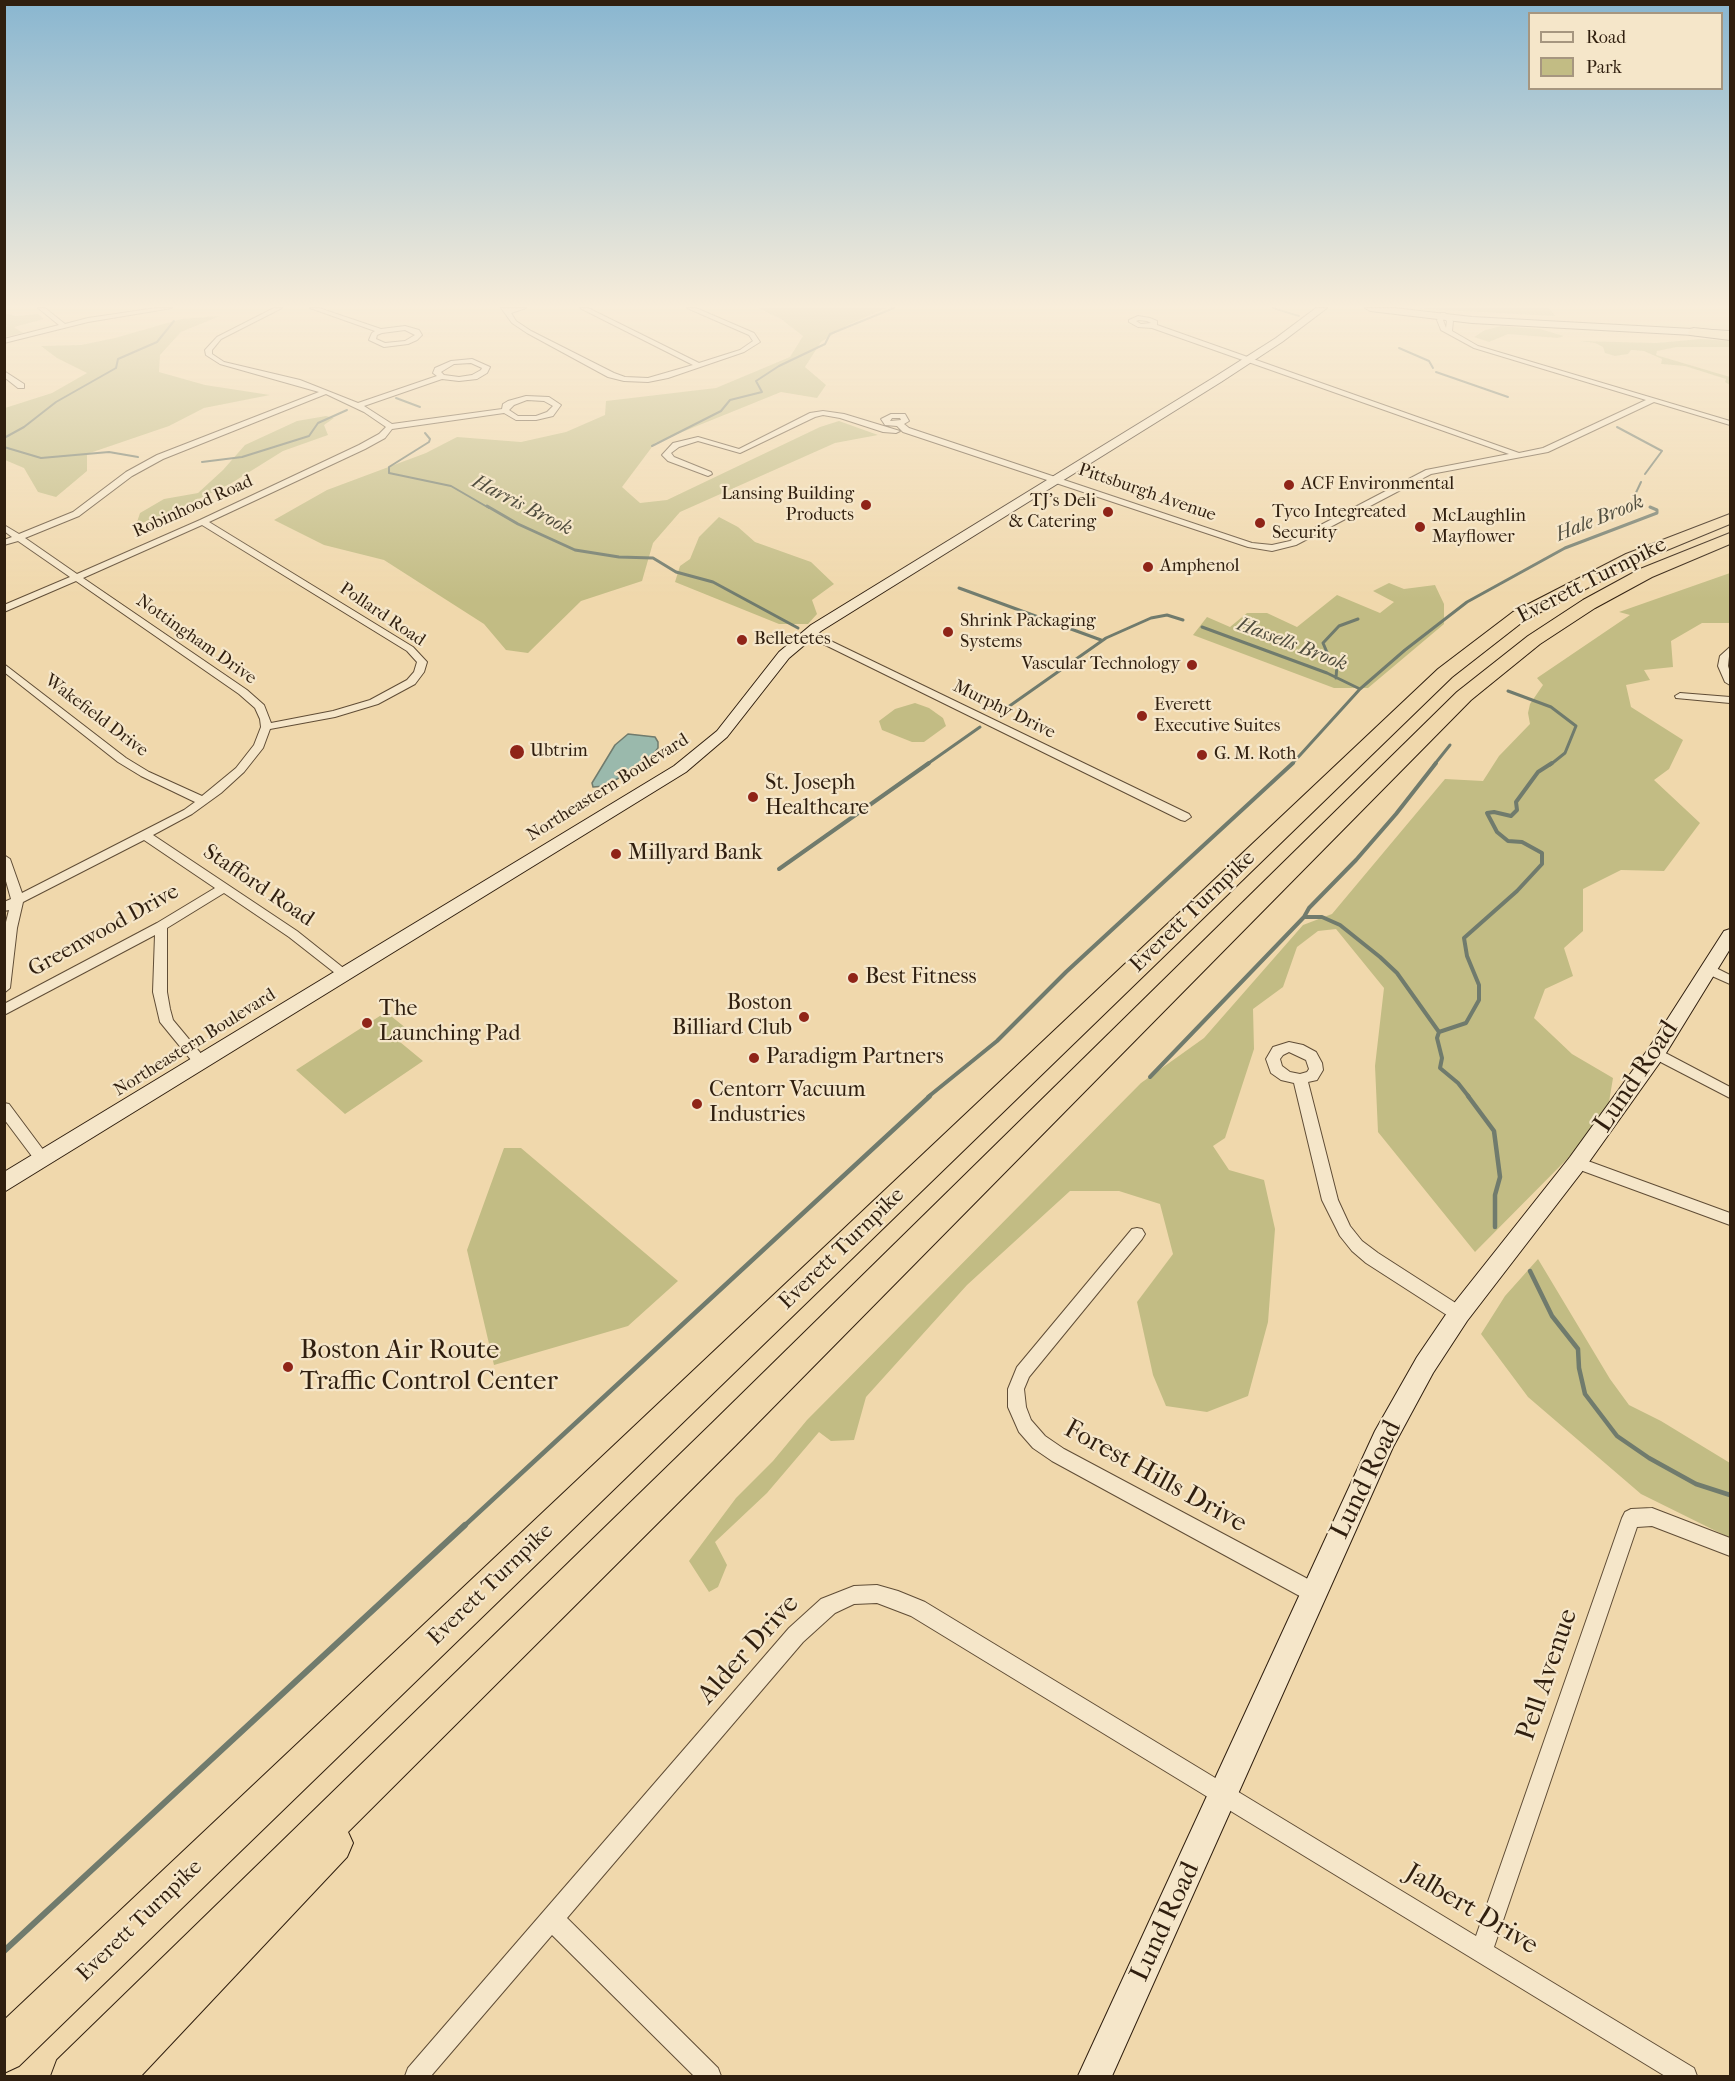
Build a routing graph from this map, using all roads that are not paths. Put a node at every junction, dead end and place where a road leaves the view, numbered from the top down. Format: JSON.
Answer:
{"nodes":[{"id":1,"x":292,"y":405,"type":"edge"},
{"id":2,"x":359,"y":405,"type":"edge"},
{"id":3,"x":507,"y":405,"type":"edge"},
{"id":4,"x":557,"y":405,"type":"edge"},
{"id":5,"x":1175,"y":405,"type":"edge"},
{"id":6,"x":1376,"y":405,"type":"edge"},
{"id":7,"x":1642,"y":405,"type":"edge"},
{"id":8,"x":1670,"y":405,"type":"edge"},
{"id":9,"x":505,"y":411,"type":"junction"},
{"id":10,"x":1731,"y":423,"type":"edge"},
{"id":11,"x":390,"y":427,"type":"junction"},
{"id":12,"x":1520,"y":456,"type":"junction"},
{"id":13,"x":708,"y":474,"type":"dead end"},
{"id":14,"x":1056,"y":479,"type":"junction"},
{"id":15,"x":1731,"y":506,"type":"edge"},
{"id":16,"x":1731,"y":519,"type":"edge"},
{"id":17,"x":203,"y":522,"type":"junction"},
{"id":18,"x":4,"y":527,"type":"edge"},
{"id":19,"x":19,"y":538,"type":"junction"},
{"id":20,"x":1731,"y":538,"type":"edge"},
{"id":21,"x":4,"y":543,"type":"edge"},
{"id":22,"x":1731,"y":556,"type":"edge"},
{"id":23,"x":76,"y":576,"type":"junction"},
{"id":24,"x":4,"y":609,"type":"edge"},
{"id":25,"x":1519,"y":616,"type":"junction"},
{"id":26,"x":808,"y":633,"type":"junction"},
{"id":27,"x":1731,"y":650,"type":"edge"},
{"id":28,"x":1516,"y":653,"type":"junction"},
{"id":29,"x":4,"y":667,"type":"edge"},
{"id":30,"x":1731,"y":682,"type":"edge"},
{"id":31,"x":1680,"y":696,"type":"dead end"},
{"id":32,"x":1731,"y":700,"type":"edge"},
{"id":33,"x":266,"y":727,"type":"junction"},
{"id":34,"x":203,"y":801,"type":"junction"},
{"id":35,"x":1185,"y":817,"type":"dead end"},
{"id":36,"x":145,"y":836,"type":"junction"},
{"id":37,"x":4,"y":859,"type":"edge"},
{"id":38,"x":224,"y":888,"type":"junction"},
{"id":39,"x":10,"y":904,"type":"edge"},
{"id":40,"x":160,"y":926,"type":"junction"},
{"id":41,"x":1731,"y":935,"type":"edge"},
{"id":42,"x":1708,"y":969,"type":"junction"},
{"id":43,"x":345,"y":974,"type":"junction"},
{"id":44,"x":1731,"y":980,"type":"edge"},
{"id":45,"x":4,"y":988,"type":"edge"},
{"id":46,"x":4,"y":1010,"type":"edge"},
{"id":47,"x":1656,"y":1053,"type":"junction"},
{"id":48,"x":201,"y":1062,"type":"junction"},
{"id":49,"x":1300,"y":1079,"type":"dead end"},
{"id":50,"x":1731,"y":1093,"type":"edge"},
{"id":51,"x":4,"y":1108,"type":"edge"},
{"id":52,"x":42,"y":1159,"type":"junction"},
{"id":53,"x":1577,"y":1163,"type":"junction"},
{"id":54,"x":4,"y":1183,"type":"edge"},
{"id":55,"x":1731,"y":1219,"type":"edge"},
{"id":56,"x":1137,"y":1234,"type":"dead end"},
{"id":57,"x":1459,"y":1314,"type":"junction"},
{"id":58,"x":723,"y":1434,"type":"junction"},
{"id":59,"x":1731,"y":1547,"type":"edge"},
{"id":60,"x":1314,"y":1593,"type":"junction"},
{"id":61,"x":1224,"y":1794,"type":"junction"},
{"id":62,"x":552,"y":1919,"type":"junction"},
{"id":63,"x":1482,"y":1950,"type":"junction"},
{"id":64,"x":4,"y":2051,"type":"edge"},
{"id":65,"x":73,"y":2076,"type":"edge"},
{"id":66,"x":111,"y":2076,"type":"edge"},
{"id":67,"x":417,"y":2076,"type":"edge"},
{"id":68,"x":710,"y":2076,"type":"edge"},
{"id":69,"x":1095,"y":2076,"type":"edge"},
{"id":70,"x":1686,"y":2076,"type":"edge"}],
"edges":[{"from":1,"to":19,"type":"street"},
{"from":2,"to":11,"type":"street"},
{"from":3,"to":9,"type":"street"},
{"from":4,"to":9,"type":"street"},
{"from":5,"to":14,"type":"street","name":"Northeastern Boulevard"},
{"from":6,"to":12,"type":"street"},
{"from":7,"to":12,"type":"street"},
{"from":8,"to":10,"type":"street"},
{"from":9,"to":11,"type":"street"},
{"from":11,"to":17,"type":"street","name":"Robinhood Road"},
{"from":12,"to":14,"type":"street","name":"Pittsburgh Avenue"},
{"from":13,"to":14,"type":"street","name":"Pittsburgh Avenue"},
{"from":14,"to":26,"type":"street","name":"Northeastern Boulevard"},
{"from":15,"to":25,"type":"highway"},
{"from":16,"to":25,"type":"highway","name":"Everett Turnpike"},
{"from":17,"to":23,"type":"street","name":"Robinhood Road"},
{"from":17,"to":33,"type":"street","name":"Pollard Road"},
{"from":18,"to":19,"type":"street","name":"Nottingham Drive"},
{"from":19,"to":21,"type":"street"},
{"from":19,"to":23,"type":"street","name":"Nottingham Drive"},
{"from":20,"to":28,"type":"highway","name":"Everett Turnpike"},
{"from":22,"to":28,"type":"highway"},
{"from":23,"to":24,"type":"street","name":"Robinhood Road"},
{"from":23,"to":33,"type":"street","name":"Nottingham Drive"},
{"from":25,"to":64,"type":"highway","name":"Everett Turnpike"},
{"from":26,"to":35,"type":"street","name":"Murphy Drive"},
{"from":26,"to":43,"type":"street","name":"Northeastern Boulevard"},
{"from":27,"to":30,"type":"street"},
{"from":28,"to":58,"type":"highway","name":"Everett Turnpike"},
{"from":29,"to":34,"type":"street","name":"Wakefield Drive"},
{"from":31,"to":32,"type":"street"},
{"from":33,"to":34,"type":"street"},
{"from":34,"to":36,"type":"street"},
{"from":36,"to":38,"type":"street","name":"Stafford Road"},
{"from":36,"to":39,"type":"street"},
{"from":37,"to":39,"type":"street"},
{"from":38,"to":40,"type":"street","name":"Greenwood Drive"},
{"from":38,"to":43,"type":"street","name":"Stafford Road"},
{"from":39,"to":45,"type":"street"},
{"from":40,"to":46,"type":"street","name":"Greenwood Drive"},
{"from":40,"to":48,"type":"street"},
{"from":41,"to":42,"type":"street","name":"Lund Road"},
{"from":42,"to":44,"type":"street"},
{"from":42,"to":47,"type":"street","name":"Lund Road"},
{"from":43,"to":48,"type":"street","name":"Northeastern Boulevard"},
{"from":47,"to":50,"type":"street"},
{"from":47,"to":53,"type":"street","name":"Lund Road"},
{"from":48,"to":52,"type":"street","name":"Northeastern Boulevard"},
{"from":49,"to":57,"type":"street"},
{"from":51,"to":52,"type":"street"},
{"from":52,"to":54,"type":"street","name":"Northeastern Boulevard"},
{"from":53,"to":55,"type":"street"},
{"from":53,"to":57,"type":"street","name":"Lund Road"},
{"from":56,"to":60,"type":"street","name":"Forest Hills Drive"},
{"from":57,"to":60,"type":"street","name":"Lund Road"},
{"from":58,"to":65,"type":"highway","name":"Everett Turnpike"},
{"from":58,"to":66,"type":"highway"},
{"from":59,"to":63,"type":"street","name":"Pell Avenue"},
{"from":60,"to":61,"type":"street","name":"Lund Road"},
{"from":61,"to":62,"type":"street","name":"Alder Drive"},
{"from":61,"to":63,"type":"street","name":"Jalbert Drive"},
{"from":61,"to":69,"type":"street","name":"Lund Road"},
{"from":62,"to":67,"type":"street","name":"Alder Drive"},
{"from":62,"to":68,"type":"street"},
{"from":63,"to":70,"type":"street","name":"Jalbert Drive"}]}
